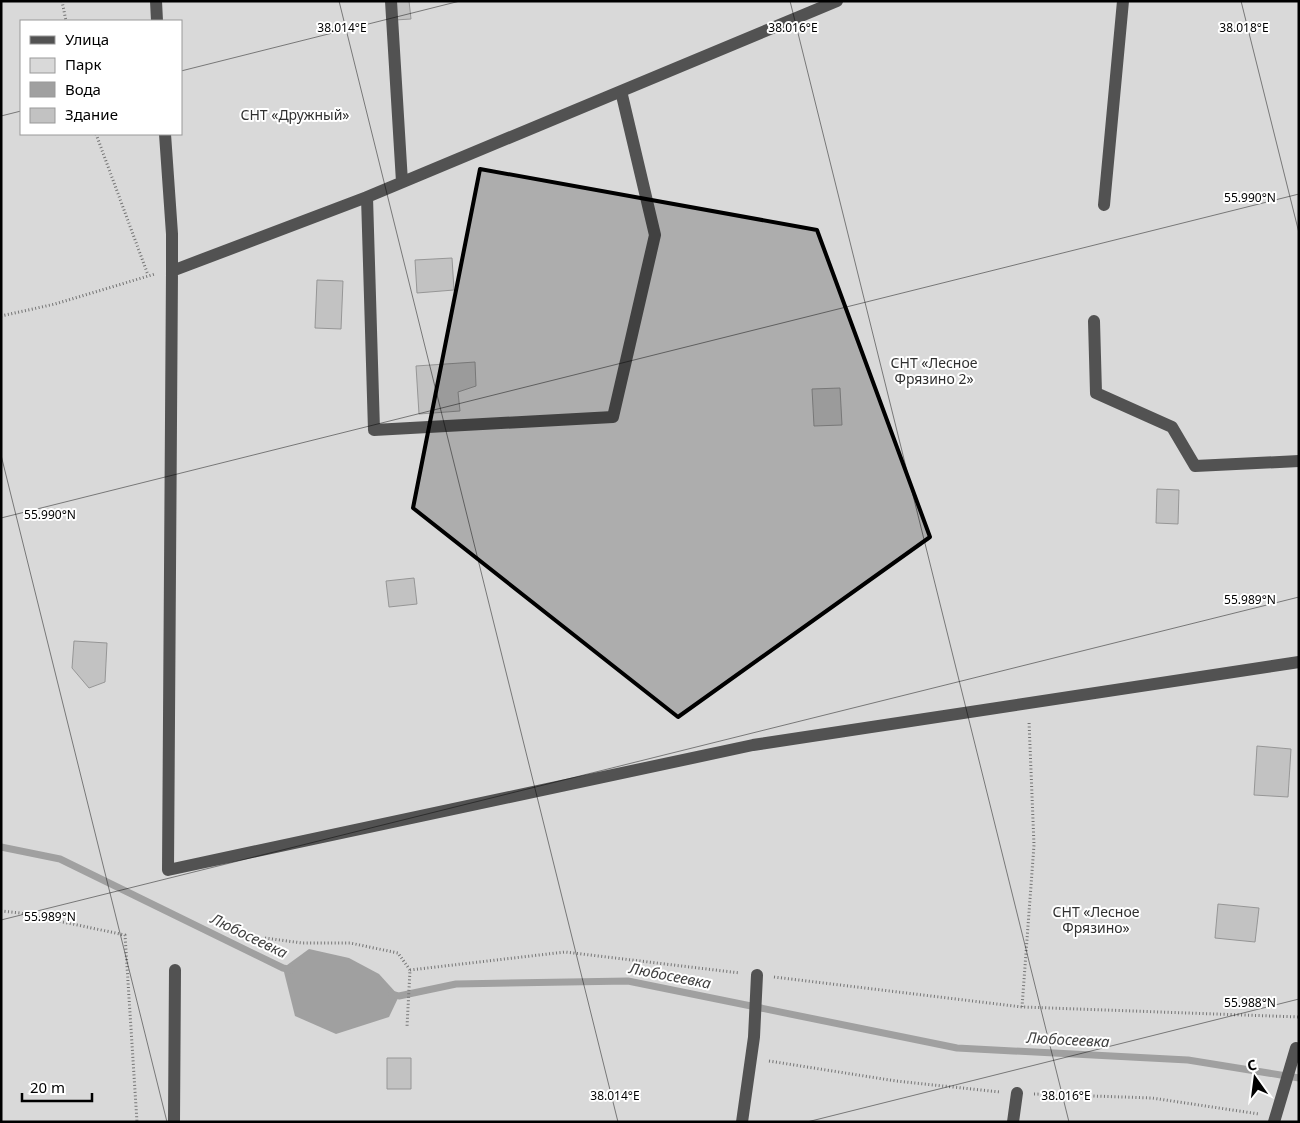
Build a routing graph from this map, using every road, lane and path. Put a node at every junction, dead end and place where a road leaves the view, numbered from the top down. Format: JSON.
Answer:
{"nodes":[{"id":1,"x":62,"y":1,"type":"edge"},
{"id":2,"x":156,"y":1,"type":"edge"},
{"id":3,"x":390,"y":1,"type":"edge"},
{"id":4,"x":837,"y":1,"type":"edge"},
{"id":5,"x":1123,"y":1,"type":"edge"},
{"id":6,"x":66,"y":20,"type":"edge"},
{"id":7,"x":157,"y":20,"type":"edge"},
{"id":8,"x":621,"y":91,"type":"junction"},
{"id":9,"x":96,"y":135,"type":"edge"},
{"id":10,"x":165,"y":135,"type":"edge"},
{"id":11,"x":402,"y":182,"type":"junction"},
{"id":12,"x":367,"y":197,"type":"junction"},
{"id":13,"x":1104,"y":205,"type":"dead end"},
{"id":14,"x":172,"y":271,"type":"junction"},
{"id":15,"x":148,"y":275,"type":"junction"},
{"id":16,"x":1,"y":316,"type":"edge"},
{"id":17,"x":1094,"y":321,"type":"dead end"},
{"id":18,"x":1299,"y":461,"type":"edge"},
{"id":19,"x":1299,"y":662,"type":"edge"},
{"id":20,"x":1028,"y":703,"type":"junction"},
{"id":21,"x":1,"y":911,"type":"edge"},
{"id":22,"x":265,"y":938,"type":"dead end"},
{"id":23,"x":175,"y":970,"type":"dead end"},
{"id":24,"x":410,"y":970,"type":"junction"},
{"id":25,"x":757,"y":975,"type":"junction"},
{"id":26,"x":1022,"y":1007,"type":"junction"},
{"id":27,"x":1299,"y":1017,"type":"edge"},
{"id":28,"x":407,"y":1027,"type":"dead end"},
{"id":29,"x":1298,"y":1044,"type":"edge"},
{"id":30,"x":1017,"y":1093,"type":"dead end"},
{"id":31,"x":1274,"y":1119,"type":"edge"},
{"id":32,"x":137,"y":1122,"type":"edge"},
{"id":33,"x":174,"y":1122,"type":"edge"},
{"id":34,"x":742,"y":1122,"type":"edge"},
{"id":35,"x":1013,"y":1122,"type":"edge"}],
"edges":[{"from":1,"to":6,"type":"path"},
{"from":2,"to":7,"type":"street"},
{"from":3,"to":11,"type":"street"},
{"from":4,"to":8,"type":"street"},
{"from":5,"to":13,"type":"street"},
{"from":8,"to":11,"type":"street"},
{"from":8,"to":12,"type":"street"},
{"from":9,"to":15,"type":"path"},
{"from":10,"to":14,"type":"street"},
{"from":11,"to":12,"type":"street"},
{"from":12,"to":14,"type":"street"},
{"from":14,"to":15,"type":"path"},
{"from":14,"to":20,"type":"street"},
{"from":15,"to":16,"type":"path"},
{"from":17,"to":18,"type":"street"},
{"from":19,"to":20,"type":"street"},
{"from":20,"to":26,"type":"path"},
{"from":21,"to":32,"type":"path"},
{"from":22,"to":24,"type":"path"},
{"from":23,"to":33,"type":"street"},
{"from":24,"to":25,"type":"path"},
{"from":24,"to":28,"type":"path"},
{"from":25,"to":26,"type":"path"},
{"from":25,"to":34,"type":"street"},
{"from":26,"to":27,"type":"path"},
{"from":29,"to":31,"type":"street"},
{"from":30,"to":35,"type":"street"}]}
